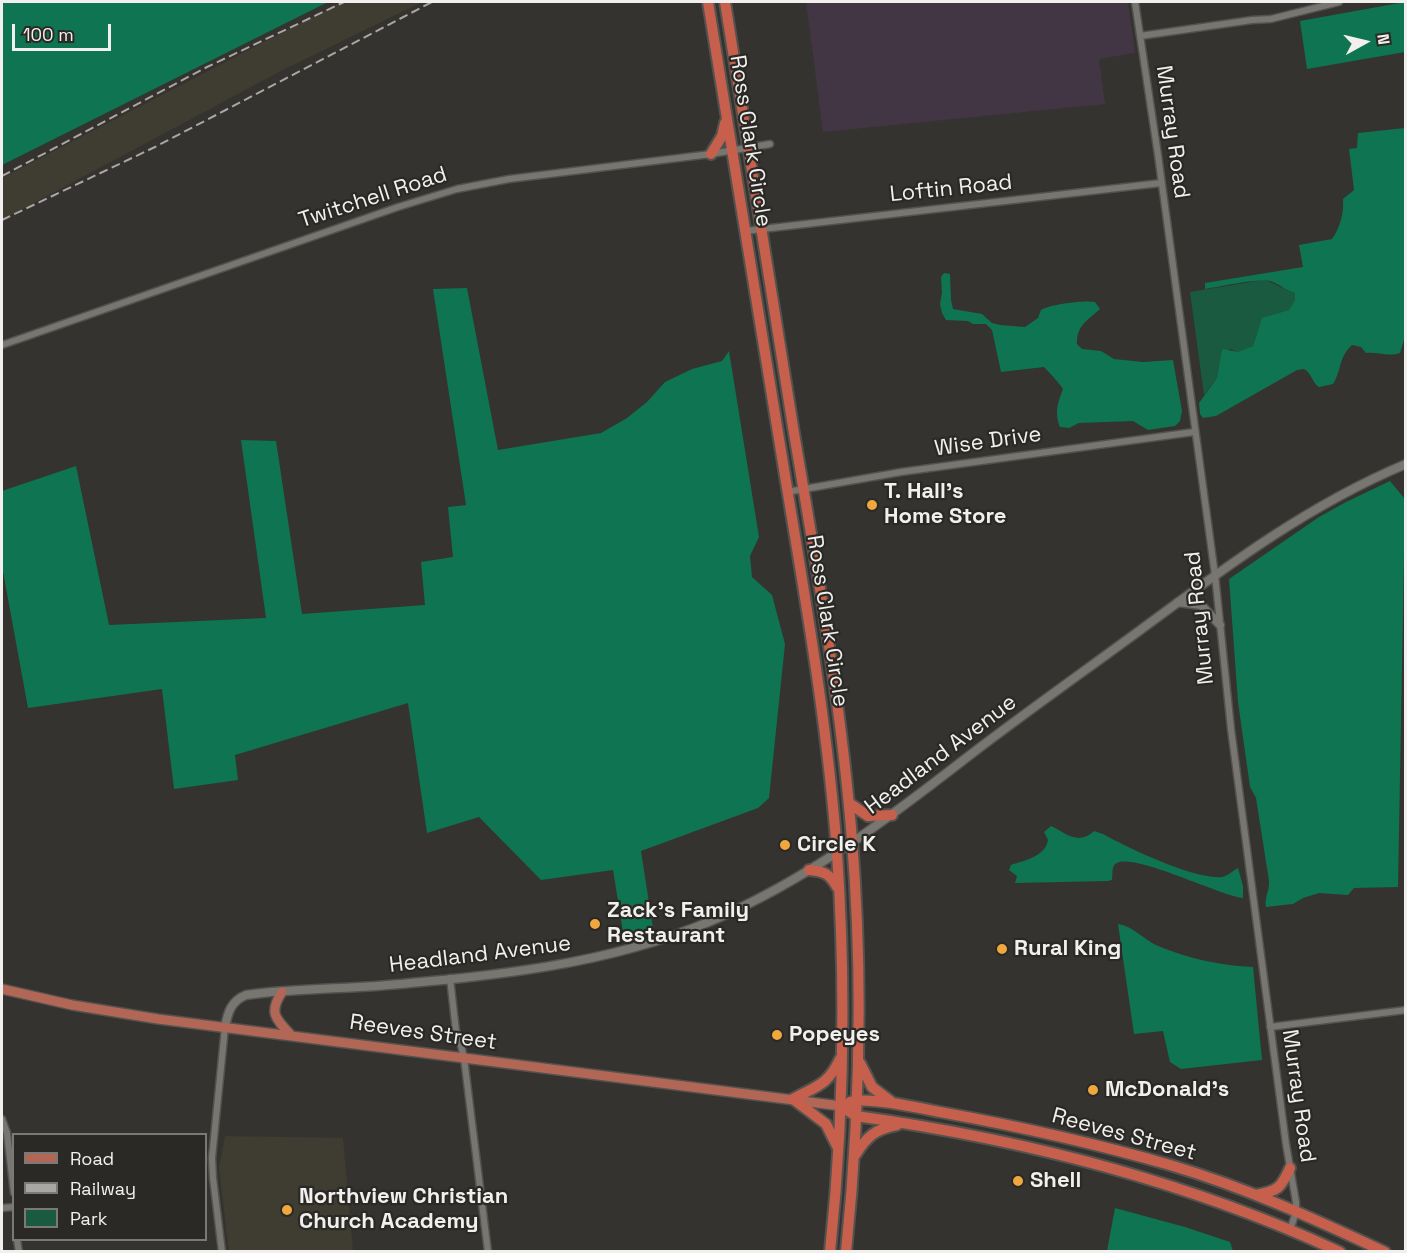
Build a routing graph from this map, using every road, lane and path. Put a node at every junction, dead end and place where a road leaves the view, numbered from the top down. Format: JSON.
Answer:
{"nodes":[{"id":1,"x":708,"y":2,"type":"edge"},
{"id":2,"x":725,"y":2,"type":"edge"},
{"id":3,"x":1135,"y":2,"type":"edge"},
{"id":4,"x":1339,"y":2,"type":"edge"},
{"id":5,"x":1140,"y":36,"type":"junction"},
{"id":6,"x":727,"y":117,"type":"junction"},
{"id":7,"x":770,"y":144,"type":"dead end"},
{"id":8,"x":748,"y":148,"type":"junction"},
{"id":9,"x":732,"y":150,"type":"junction"},
{"id":10,"x":711,"y":153,"type":"junction"},
{"id":11,"x":1161,"y":183,"type":"junction"},
{"id":12,"x":761,"y":228,"type":"junction"},
{"id":13,"x":745,"y":231,"type":"junction"},
{"id":14,"x":2,"y":345,"type":"edge"},
{"id":15,"x":1194,"y":432,"type":"junction"},
{"id":16,"x":1406,"y":465,"type":"edge"},
{"id":17,"x":803,"y":489,"type":"junction"},
{"id":18,"x":788,"y":492,"type":"junction"},
{"id":19,"x":1215,"y":575,"type":"junction"},
{"id":20,"x":1178,"y":602,"type":"junction"},
{"id":21,"x":1220,"y":625,"type":"junction"},
{"id":22,"x":849,"y":802,"type":"junction"},
{"id":23,"x":892,"y":815,"type":"junction"},
{"id":24,"x":852,"y":842,"type":"junction"},
{"id":25,"x":837,"y":852,"type":"junction"},
{"id":26,"x":809,"y":870,"type":"junction"},
{"id":27,"x":839,"y":891,"type":"junction"},
{"id":28,"x":450,"y":978,"type":"junction"},
{"id":29,"x":2,"y":989,"type":"edge"},
{"id":30,"x":282,"y":992,"type":"junction"},
{"id":31,"x":1406,"y":1010,"type":"edge"},
{"id":32,"x":225,"y":1027,"type":"junction"},
{"id":33,"x":1270,"y":1027,"type":"junction"},
{"id":34,"x":291,"y":1035,"type":"junction"},
{"id":35,"x":842,"y":1053,"type":"junction"},
{"id":36,"x":464,"y":1058,"type":"junction"},
{"id":37,"x":858,"y":1059,"type":"junction"},
{"id":38,"x":793,"y":1099,"type":"junction"},
{"id":39,"x":857,"y":1100,"type":"junction"},
{"id":40,"x":896,"y":1105,"type":"junction"},
{"id":41,"x":841,"y":1106,"type":"junction"},
{"id":42,"x":856,"y":1116,"type":"junction"},
{"id":43,"x":2,"y":1119,"type":"edge"},
{"id":44,"x":906,"y":1123,"type":"junction"},
{"id":45,"x":838,"y":1150,"type":"junction"},
{"id":46,"x":854,"y":1157,"type":"junction"},
{"id":47,"x":1290,"y":1168,"type":"junction"},
{"id":48,"x":12,"y":1176,"type":"edge"},
{"id":49,"x":1255,"y":1196,"type":"junction"},
{"id":50,"x":1296,"y":1212,"type":"junction"},
{"id":51,"x":1290,"y":1230,"type":"junction"},
{"id":52,"x":222,"y":1251,"type":"edge"},
{"id":53,"x":488,"y":1251,"type":"edge"},
{"id":54,"x":830,"y":1251,"type":"edge"},
{"id":55,"x":846,"y":1251,"type":"edge"},
{"id":56,"x":1340,"y":1251,"type":"edge"},
{"id":57,"x":1385,"y":1251,"type":"edge"}],
"edges":[{"from":1,"to":6,"type":"highway","name":"Ross Clark Circle"},
{"from":2,"to":8,"type":"highway","name":"Ross Clark Circle"},
{"from":3,"to":5,"type":"street","name":"Murray Road"},
{"from":4,"to":5,"type":"street"},
{"from":5,"to":11,"type":"street","name":"Murray Road"},
{"from":6,"to":9,"type":"highway","name":"Ross Clark Circle"},
{"from":6,"to":10,"type":"highway"},
{"from":7,"to":8,"type":"street","name":"Twitchell Road"},
{"from":8,"to":9,"type":"street","name":"Twitchell Road"},
{"from":8,"to":12,"type":"highway","name":"Ross Clark Circle"},
{"from":9,"to":10,"type":"street","name":"Twitchell Road"},
{"from":9,"to":13,"type":"highway","name":"Ross Clark Circle"},
{"from":10,"to":14,"type":"street","name":"Twitchell Road"},
{"from":11,"to":12,"type":"street","name":"Loftin Road"},
{"from":11,"to":15,"type":"street","name":"Murray Road"},
{"from":12,"to":13,"type":"street","name":"Loftin Road"},
{"from":12,"to":17,"type":"highway","name":"Ross Clark Circle"},
{"from":13,"to":18,"type":"highway","name":"Ross Clark Circle"},
{"from":15,"to":17,"type":"street","name":"Wise Drive"},
{"from":15,"to":19,"type":"street","name":"Murray Road"},
{"from":16,"to":19,"type":"main road","name":"Headland Avenue"},
{"from":17,"to":18,"type":"street","name":"Wise Drive"},
{"from":17,"to":22,"type":"highway","name":"Ross Clark Circle"},
{"from":18,"to":25,"type":"highway","name":"Ross Clark Circle"},
{"from":19,"to":20,"type":"main road","name":"Headland Avenue"},
{"from":19,"to":21,"type":"street","name":"Murray Road"},
{"from":20,"to":21,"type":"main road"},
{"from":20,"to":23,"type":"main road","name":"Headland Avenue"},
{"from":21,"to":33,"type":"street","name":"Murray Road"},
{"from":22,"to":23,"type":"highway"},
{"from":22,"to":24,"type":"highway","name":"Ross Clark Circle"},
{"from":23,"to":24,"type":"main road","name":"Headland Avenue"},
{"from":24,"to":25,"type":"main road","name":"Headland Avenue"},
{"from":24,"to":37,"type":"highway","name":"Ross Clark Circle"},
{"from":25,"to":26,"type":"main road","name":"Headland Avenue"},
{"from":25,"to":27,"type":"highway","name":"Ross Clark Circle"},
{"from":26,"to":27,"type":"highway"},
{"from":26,"to":28,"type":"main road","name":"Headland Avenue"},
{"from":27,"to":35,"type":"highway","name":"Ross Clark Circle"},
{"from":28,"to":30,"type":"main road","name":"Headland Avenue"},
{"from":28,"to":36,"type":"street"},
{"from":29,"to":32,"type":"main road","name":"Reeves Street"},
{"from":30,"to":32,"type":"main road","name":"Headland Avenue"},
{"from":30,"to":34,"type":"main road"},
{"from":31,"to":33,"type":"street"},
{"from":32,"to":34,"type":"main road","name":"Reeves Street"},
{"from":32,"to":52,"type":"street"},
{"from":33,"to":47,"type":"street","name":"Murray Road"},
{"from":34,"to":36,"type":"main road","name":"Reeves Street"},
{"from":35,"to":38,"type":"highway"},
{"from":35,"to":41,"type":"highway","name":"Ross Clark Circle"},
{"from":36,"to":38,"type":"main road","name":"Reeves Street"},
{"from":36,"to":53,"type":"street"},
{"from":37,"to":39,"type":"highway","name":"Ross Clark Circle"},
{"from":37,"to":40,"type":"highway"},
{"from":38,"to":41,"type":"main road","name":"Reeves Street"},
{"from":38,"to":45,"type":"highway"},
{"from":39,"to":40,"type":"highway","name":"Reeves Street"},
{"from":39,"to":41,"type":"highway","name":"Reeves Street"},
{"from":39,"to":42,"type":"highway","name":"Ross Clark Circle"},
{"from":40,"to":49,"type":"highway","name":"Reeves Street"},
{"from":41,"to":42,"type":"highway","name":"Reeves Street"},
{"from":41,"to":45,"type":"highway","name":"Ross Clark Circle"},
{"from":42,"to":44,"type":"highway","name":"Reeves Street"},
{"from":42,"to":46,"type":"highway","name":"Ross Clark Circle"},
{"from":43,"to":48,"type":"street"},
{"from":44,"to":46,"type":"highway"},
{"from":44,"to":51,"type":"highway","name":"Reeves Street"},
{"from":45,"to":54,"type":"highway","name":"Ross Clark Circle"},
{"from":46,"to":55,"type":"highway","name":"Ross Clark Circle"},
{"from":47,"to":49,"type":"highway"},
{"from":47,"to":50,"type":"street","name":"Murray Road"},
{"from":49,"to":50,"type":"highway","name":"Reeves Street"},
{"from":50,"to":51,"type":"street","name":"Murray Road"},
{"from":50,"to":57,"type":"highway","name":"Reeves Street"},
{"from":51,"to":56,"type":"highway","name":"Reeves Street"}]}
